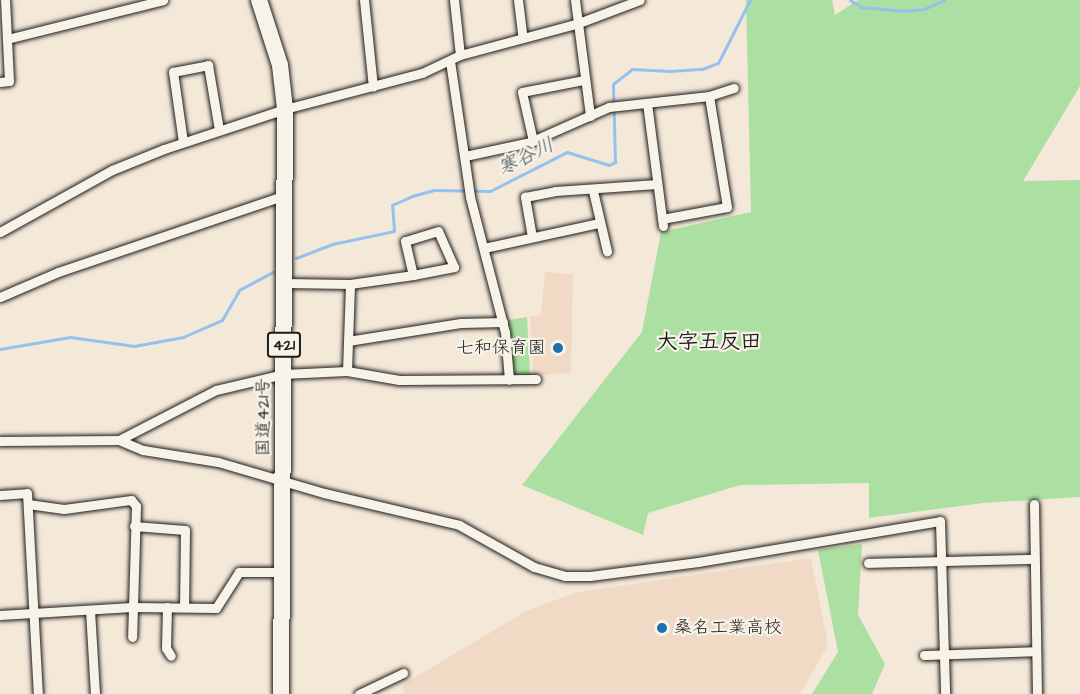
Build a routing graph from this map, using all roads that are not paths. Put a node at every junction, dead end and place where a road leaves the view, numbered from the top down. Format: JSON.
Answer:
{"nodes":[{"id":1,"x":5,"y":0,"type":"edge"},
{"id":2,"x":164,"y":0,"type":"edge"},
{"id":3,"x":259,"y":0,"type":"edge"},
{"id":4,"x":364,"y":0,"type":"edge"},
{"id":5,"x":454,"y":0,"type":"edge"},
{"id":6,"x":518,"y":0,"type":"edge"},
{"id":7,"x":574,"y":0,"type":"edge"},
{"id":8,"x":640,"y":0,"type":"edge"},
{"id":9,"x":576,"y":24,"type":"junction"},
{"id":10,"x":523,"y":38,"type":"junction"},
{"id":11,"x":7,"y":39,"type":"junction"},
{"id":12,"x":460,"y":55,"type":"junction"},
{"id":13,"x":450,"y":61,"type":"junction"},
{"id":14,"x":584,"y":80,"type":"junction"},
{"id":15,"x":0,"y":82,"type":"edge"},
{"id":16,"x":374,"y":87,"type":"junction"},
{"id":17,"x":734,"y":88,"type":"dead end"},
{"id":18,"x":709,"y":96,"type":"junction"},
{"id":19,"x":647,"y":103,"type":"junction"},
{"id":20,"x":285,"y":109,"type":"junction"},
{"id":21,"x":590,"y":116,"type":"junction"},
{"id":22,"x":219,"y":130,"type":"junction"},
{"id":23,"x":533,"y":141,"type":"junction"},
{"id":24,"x":183,"y":142,"type":"junction"},
{"id":25,"x":465,"y":156,"type":"junction"},
{"id":26,"x":657,"y":184,"type":"junction"},
{"id":27,"x":593,"y":191,"type":"junction"},
{"id":28,"x":286,"y":195,"type":"junction"},
{"id":29,"x":599,"y":223,"type":"junction"},
{"id":30,"x":0,"y":232,"type":"edge"},
{"id":31,"x":532,"y":237,"type":"junction"},
{"id":32,"x":484,"y":248,"type":"junction"},
{"id":33,"x":607,"y":251,"type":"dead end"},
{"id":34,"x":413,"y":275,"type":"junction"},
{"id":35,"x":285,"y":282,"type":"junction"},
{"id":36,"x":350,"y":284,"type":"junction"},
{"id":37,"x":0,"y":297,"type":"edge"},
{"id":38,"x":503,"y":322,"type":"junction"},
{"id":39,"x":348,"y":341,"type":"junction"},
{"id":40,"x":347,"y":371,"type":"junction"},
{"id":41,"x":284,"y":374,"type":"junction"},
{"id":42,"x":536,"y":379,"type":"dead end"},
{"id":43,"x":509,"y":380,"type":"junction"},
{"id":44,"x":119,"y":440,"type":"junction"},
{"id":45,"x":0,"y":441,"type":"edge"},
{"id":46,"x":283,"y":482,"type":"junction"},
{"id":47,"x":0,"y":495,"type":"edge"},
{"id":48,"x":28,"y":504,"type":"junction"},
{"id":49,"x":1034,"y":504,"type":"dead end"},
{"id":50,"x":134,"y":526,"type":"junction"},
{"id":51,"x":1034,"y":560,"type":"junction"},
{"id":52,"x":941,"y":562,"type":"junction"},
{"id":53,"x":868,"y":563,"type":"dead end"},
{"id":54,"x":282,"y":573,"type":"junction"},
{"id":55,"x":166,"y":607,"type":"junction"},
{"id":56,"x":184,"y":607,"type":"junction"},
{"id":57,"x":132,"y":608,"type":"junction"},
{"id":58,"x":90,"y":610,"type":"junction"},
{"id":59,"x":34,"y":613,"type":"junction"},
{"id":60,"x":0,"y":615,"type":"edge"},
{"id":61,"x":132,"y":637,"type":"dead end"},
{"id":62,"x":1036,"y":651,"type":"junction"},
{"id":63,"x":944,"y":655,"type":"junction"},
{"id":64,"x":171,"y":656,"type":"dead end"},
{"id":65,"x":924,"y":656,"type":"dead end"},
{"id":66,"x":403,"y":673,"type":"dead end"},
{"id":67,"x":38,"y":694,"type":"edge"},
{"id":68,"x":95,"y":694,"type":"edge"},
{"id":69,"x":281,"y":694,"type":"edge"},
{"id":70,"x":358,"y":694,"type":"edge"},
{"id":71,"x":945,"y":694,"type":"edge"},
{"id":72,"x":1037,"y":694,"type":"edge"}],
"edges":[{"from":1,"to":11,"type":"street"},
{"from":2,"to":11,"type":"street"},
{"from":3,"to":20,"type":"highway","name":"国道421号","number":"421"},
{"from":4,"to":16,"type":"street"},
{"from":5,"to":12,"type":"street"},
{"from":6,"to":10,"type":"street"},
{"from":7,"to":9,"type":"street"},
{"from":8,"to":9,"type":"street"},
{"from":9,"to":10,"type":"street"},
{"from":9,"to":14,"type":"street"},
{"from":10,"to":12,"type":"street"},
{"from":11,"to":15,"type":"street"},
{"from":12,"to":13,"type":"street"},
{"from":13,"to":16,"type":"street"},
{"from":13,"to":25,"type":"street"},
{"from":14,"to":21,"type":"street"},
{"from":14,"to":23,"type":"street"},
{"from":16,"to":20,"type":"street"},
{"from":17,"to":18,"type":"street"},
{"from":18,"to":19,"type":"street"},
{"from":18,"to":26,"type":"street"},
{"from":19,"to":21,"type":"street"},
{"from":19,"to":26,"type":"street"},
{"from":20,"to":22,"type":"street"},
{"from":20,"to":28,"type":"highway","name":"国道421号","number":"421"},
{"from":21,"to":23,"type":"street"},
{"from":22,"to":24,"type":"street"},
{"from":22,"to":24,"type":"street"},
{"from":23,"to":25,"type":"street"},
{"from":24,"to":30,"type":"street"},
{"from":25,"to":32,"type":"street"},
{"from":26,"to":27,"type":"street"},
{"from":27,"to":29,"type":"street"},
{"from":27,"to":31,"type":"street"},
{"from":28,"to":35,"type":"highway","name":"国道421号","number":"421"},
{"from":28,"to":37,"type":"street"},
{"from":29,"to":31,"type":"street"},
{"from":29,"to":33,"type":"street"},
{"from":31,"to":32,"type":"street"},
{"from":32,"to":38,"type":"street"},
{"from":34,"to":34,"type":"street"},
{"from":34,"to":36,"type":"street"},
{"from":35,"to":36,"type":"street"},
{"from":35,"to":41,"type":"highway","name":"国道421号","number":"421"},
{"from":36,"to":39,"type":"street"},
{"from":38,"to":39,"type":"street"},
{"from":38,"to":43,"type":"street"},
{"from":39,"to":40,"type":"street"},
{"from":40,"to":41,"type":"street"},
{"from":40,"to":43,"type":"street"},
{"from":41,"to":44,"type":"street"},
{"from":41,"to":46,"type":"highway","name":"国道421号","number":"421"},
{"from":42,"to":43,"type":"street"},
{"from":44,"to":45,"type":"street"},
{"from":44,"to":46,"type":"street"},
{"from":46,"to":52,"type":"street"},
{"from":46,"to":54,"type":"highway","name":"国道421号","number":"421"},
{"from":47,"to":48,"type":"street"},
{"from":48,"to":50,"type":"street"},
{"from":48,"to":59,"type":"street"},
{"from":49,"to":51,"type":"street"},
{"from":50,"to":56,"type":"street"},
{"from":50,"to":57,"type":"street"},
{"from":51,"to":52,"type":"street"},
{"from":51,"to":62,"type":"street"},
{"from":52,"to":53,"type":"street"},
{"from":52,"to":63,"type":"street"},
{"from":54,"to":56,"type":"street"},
{"from":54,"to":69,"type":"highway","name":"国道421号","number":"421"},
{"from":55,"to":56,"type":"street"},
{"from":55,"to":57,"type":"street"},
{"from":55,"to":64,"type":"street"},
{"from":57,"to":58,"type":"street"},
{"from":57,"to":61,"type":"street"},
{"from":58,"to":59,"type":"street"},
{"from":58,"to":68,"type":"street"},
{"from":59,"to":60,"type":"street"},
{"from":59,"to":67,"type":"street"},
{"from":62,"to":63,"type":"street"},
{"from":62,"to":72,"type":"street"},
{"from":63,"to":65,"type":"street"},
{"from":63,"to":71,"type":"street"},
{"from":66,"to":70,"type":"street"}]}
